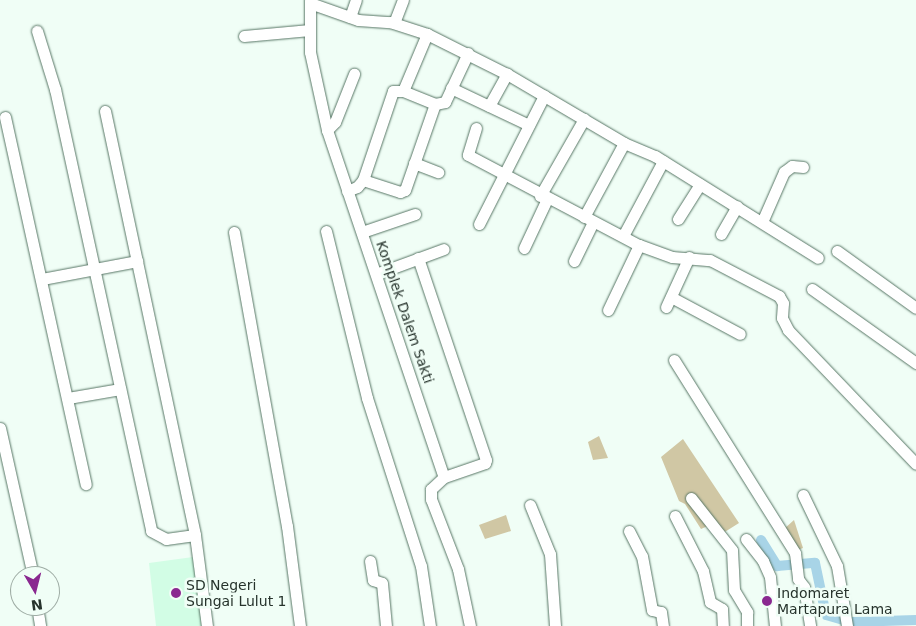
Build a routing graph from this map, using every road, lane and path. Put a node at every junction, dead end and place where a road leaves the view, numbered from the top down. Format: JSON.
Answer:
{"nodes":[{"id":1,"x":356,"y":0,"type":"edge"},
{"id":2,"x":403,"y":0,"type":"edge"},
{"id":3,"x":310,"y":1,"type":"edge"},
{"id":4,"x":350,"y":17,"type":"junction"},
{"id":5,"x":394,"y":23,"type":"junction"},
{"id":6,"x":310,"y":30,"type":"junction"},
{"id":7,"x":37,"y":31,"type":"dead end"},
{"id":8,"x":427,"y":34,"type":"junction"},
{"id":9,"x":244,"y":36,"type":"dead end"},
{"id":10,"x":468,"y":53,"type":"junction"},
{"id":11,"x":354,"y":74,"type":"dead end"},
{"id":12,"x":507,"y":74,"type":"junction"},
{"id":13,"x":451,"y":88,"type":"junction"},
{"id":14,"x":403,"y":91,"type":"junction"},
{"id":15,"x":544,"y":96,"type":"junction"},
{"id":16,"x":434,"y":104,"type":"junction"},
{"id":17,"x":489,"y":106,"type":"junction"},
{"id":18,"x":104,"y":111,"type":"dead end"},
{"id":19,"x":5,"y":117,"type":"dead end"},
{"id":20,"x":584,"y":119,"type":"junction"},
{"id":21,"x":528,"y":125,"type":"junction"},
{"id":22,"x":476,"y":128,"type":"dead end"},
{"id":23,"x":327,"y":130,"type":"junction"},
{"id":24,"x":624,"y":143,"type":"junction"},
{"id":25,"x":663,"y":161,"type":"junction"},
{"id":26,"x":414,"y":163,"type":"junction"},
{"id":27,"x":803,"y":167,"type":"dead end"},
{"id":28,"x":438,"y":172,"type":"dead end"},
{"id":29,"x":503,"y":174,"type":"junction"},
{"id":30,"x":363,"y":180,"type":"junction"},
{"id":31,"x":700,"y":184,"type":"junction"},
{"id":32,"x":347,"y":191,"type":"junction"},
{"id":33,"x":544,"y":197,"type":"junction"},
{"id":34,"x":737,"y":206,"type":"junction"},
{"id":35,"x":414,"y":214,"type":"dead end"},
{"id":36,"x":678,"y":219,"type":"dead end"},
{"id":37,"x":589,"y":220,"type":"junction"},
{"id":38,"x":762,"y":222,"type":"junction"},
{"id":39,"x":479,"y":224,"type":"dead end"},
{"id":40,"x":326,"y":231,"type":"dead end"},
{"id":41,"x":234,"y":232,"type":"dead end"},
{"id":42,"x":362,"y":232,"type":"junction"},
{"id":43,"x":721,"y":234,"type":"dead end"},
{"id":44,"x":623,"y":236,"type":"junction"},
{"id":45,"x":639,"y":245,"type":"junction"},
{"id":46,"x":524,"y":248,"type":"dead end"},
{"id":47,"x":444,"y":249,"type":"dead end"},
{"id":48,"x":837,"y":251,"type":"dead end"},
{"id":49,"x":689,"y":257,"type":"junction"},
{"id":50,"x":418,"y":258,"type":"junction"},
{"id":51,"x":818,"y":258,"type":"dead end"},
{"id":52,"x":137,"y":261,"type":"junction"},
{"id":53,"x":574,"y":261,"type":"dead end"},
{"id":54,"x":93,"y":267,"type":"junction"},
{"id":55,"x":376,"y":274,"type":"junction"},
{"id":56,"x":42,"y":279,"type":"junction"},
{"id":57,"x":812,"y":289,"type":"dead end"},
{"id":58,"x":916,"y":308,"type":"edge"},
{"id":59,"x":608,"y":310,"type":"dead end"},
{"id":60,"x":740,"y":334,"type":"dead end"},
{"id":61,"x":674,"y":360,"type":"dead end"},
{"id":62,"x":916,"y":363,"type":"edge"},
{"id":63,"x":120,"y":389,"type":"junction"},
{"id":64,"x":68,"y":398,"type":"junction"},
{"id":65,"x":0,"y":428,"type":"edge"},
{"id":66,"x":4,"y":463,"type":"edge"},
{"id":67,"x":916,"y":464,"type":"edge"},
{"id":68,"x":444,"y":477,"type":"junction"},
{"id":69,"x":86,"y":484,"type":"dead end"},
{"id":70,"x":803,"y":495,"type":"dead end"},
{"id":71,"x":691,"y":498,"type":"dead end"},
{"id":72,"x":530,"y":505,"type":"dead end"},
{"id":73,"x":675,"y":516,"type":"dead end"},
{"id":74,"x":629,"y":531,"type":"dead end"},
{"id":75,"x":195,"y":535,"type":"junction"},
{"id":76,"x":746,"y":539,"type":"dead end"},
{"id":77,"x":370,"y":561,"type":"dead end"},
{"id":78,"x":30,"y":566,"type":"edge"},
{"id":79,"x":847,"y":623,"type":"edge"},
{"id":80,"x":207,"y":626,"type":"edge"},
{"id":81,"x":300,"y":626,"type":"edge"},
{"id":82,"x":386,"y":626,"type":"edge"},
{"id":83,"x":430,"y":626,"type":"edge"},
{"id":84,"x":470,"y":626,"type":"edge"},
{"id":85,"x":555,"y":626,"type":"edge"},
{"id":86,"x":663,"y":626,"type":"edge"},
{"id":87,"x":723,"y":626,"type":"edge"},
{"id":88,"x":747,"y":626,"type":"edge"},
{"id":89,"x":775,"y":626,"type":"edge"},
{"id":90,"x":810,"y":626,"type":"edge"}],
"edges":[{"from":1,"to":4,"type":"street"},
{"from":2,"to":5,"type":"street"},
{"from":3,"to":4,"type":"street"},
{"from":3,"to":6,"type":"street","name":"Komplek Dalem Sakti"},
{"from":4,"to":5,"type":"street"},
{"from":5,"to":8,"type":"street"},
{"from":6,"to":9,"type":"street"},
{"from":6,"to":23,"type":"street","name":"Komplek Dalem Sakti"},
{"from":7,"to":54,"type":"street"},
{"from":8,"to":10,"type":"street"},
{"from":8,"to":14,"type":"street"},
{"from":10,"to":12,"type":"street"},
{"from":10,"to":13,"type":"street"},
{"from":11,"to":23,"type":"street"},
{"from":12,"to":15,"type":"street"},
{"from":12,"to":17,"type":"street"},
{"from":13,"to":16,"type":"street"},
{"from":13,"to":17,"type":"street"},
{"from":14,"to":16,"type":"street"},
{"from":14,"to":30,"type":"street"},
{"from":15,"to":20,"type":"street"},
{"from":15,"to":21,"type":"street"},
{"from":16,"to":26,"type":"street"},
{"from":17,"to":21,"type":"street"},
{"from":18,"to":52,"type":"street"},
{"from":19,"to":56,"type":"street"},
{"from":20,"to":24,"type":"street"},
{"from":20,"to":33,"type":"street"},
{"from":21,"to":29,"type":"street"},
{"from":22,"to":29,"type":"street"},
{"from":23,"to":32,"type":"street","name":"Komplek Dalem Sakti"},
{"from":24,"to":25,"type":"street"},
{"from":24,"to":37,"type":"street"},
{"from":25,"to":31,"type":"street"},
{"from":25,"to":44,"type":"street"},
{"from":26,"to":28,"type":"street"},
{"from":26,"to":30,"type":"street"},
{"from":27,"to":38,"type":"street"},
{"from":29,"to":33,"type":"street"},
{"from":29,"to":39,"type":"street"},
{"from":30,"to":32,"type":"street"},
{"from":31,"to":34,"type":"street"},
{"from":31,"to":36,"type":"street"},
{"from":32,"to":42,"type":"street","name":"Komplek Dalem Sakti"},
{"from":33,"to":37,"type":"street"},
{"from":33,"to":46,"type":"street"},
{"from":34,"to":38,"type":"street"},
{"from":34,"to":43,"type":"street"},
{"from":35,"to":42,"type":"street"},
{"from":37,"to":44,"type":"street"},
{"from":37,"to":53,"type":"street"},
{"from":38,"to":51,"type":"street"},
{"from":40,"to":83,"type":"street"},
{"from":41,"to":81,"type":"street"},
{"from":42,"to":55,"type":"street","name":"Komplek Dalem Sakti"},
{"from":44,"to":45,"type":"street"},
{"from":45,"to":49,"type":"street"},
{"from":45,"to":59,"type":"street"},
{"from":47,"to":50,"type":"street"},
{"from":48,"to":58,"type":"street"},
{"from":49,"to":60,"type":"street"},
{"from":49,"to":67,"type":"street"},
{"from":50,"to":55,"type":"street"},
{"from":50,"to":68,"type":"street"},
{"from":52,"to":54,"type":"street"},
{"from":52,"to":75,"type":"street"},
{"from":54,"to":56,"type":"street"},
{"from":54,"to":63,"type":"street"},
{"from":55,"to":68,"type":"street","name":"Komplek Dalem Sakti"},
{"from":56,"to":64,"type":"street"},
{"from":57,"to":62,"type":"street"},
{"from":61,"to":90,"type":"street"},
{"from":63,"to":64,"type":"street"},
{"from":63,"to":75,"type":"street"},
{"from":64,"to":69,"type":"street"},
{"from":65,"to":66,"type":"street"},
{"from":66,"to":78,"type":"street"},
{"from":68,"to":84,"type":"street"},
{"from":70,"to":79,"type":"street"},
{"from":71,"to":88,"type":"street"},
{"from":72,"to":85,"type":"street"},
{"from":73,"to":87,"type":"street"},
{"from":74,"to":86,"type":"street"},
{"from":75,"to":80,"type":"street"},
{"from":76,"to":89,"type":"street"},
{"from":77,"to":82,"type":"street"}]}
